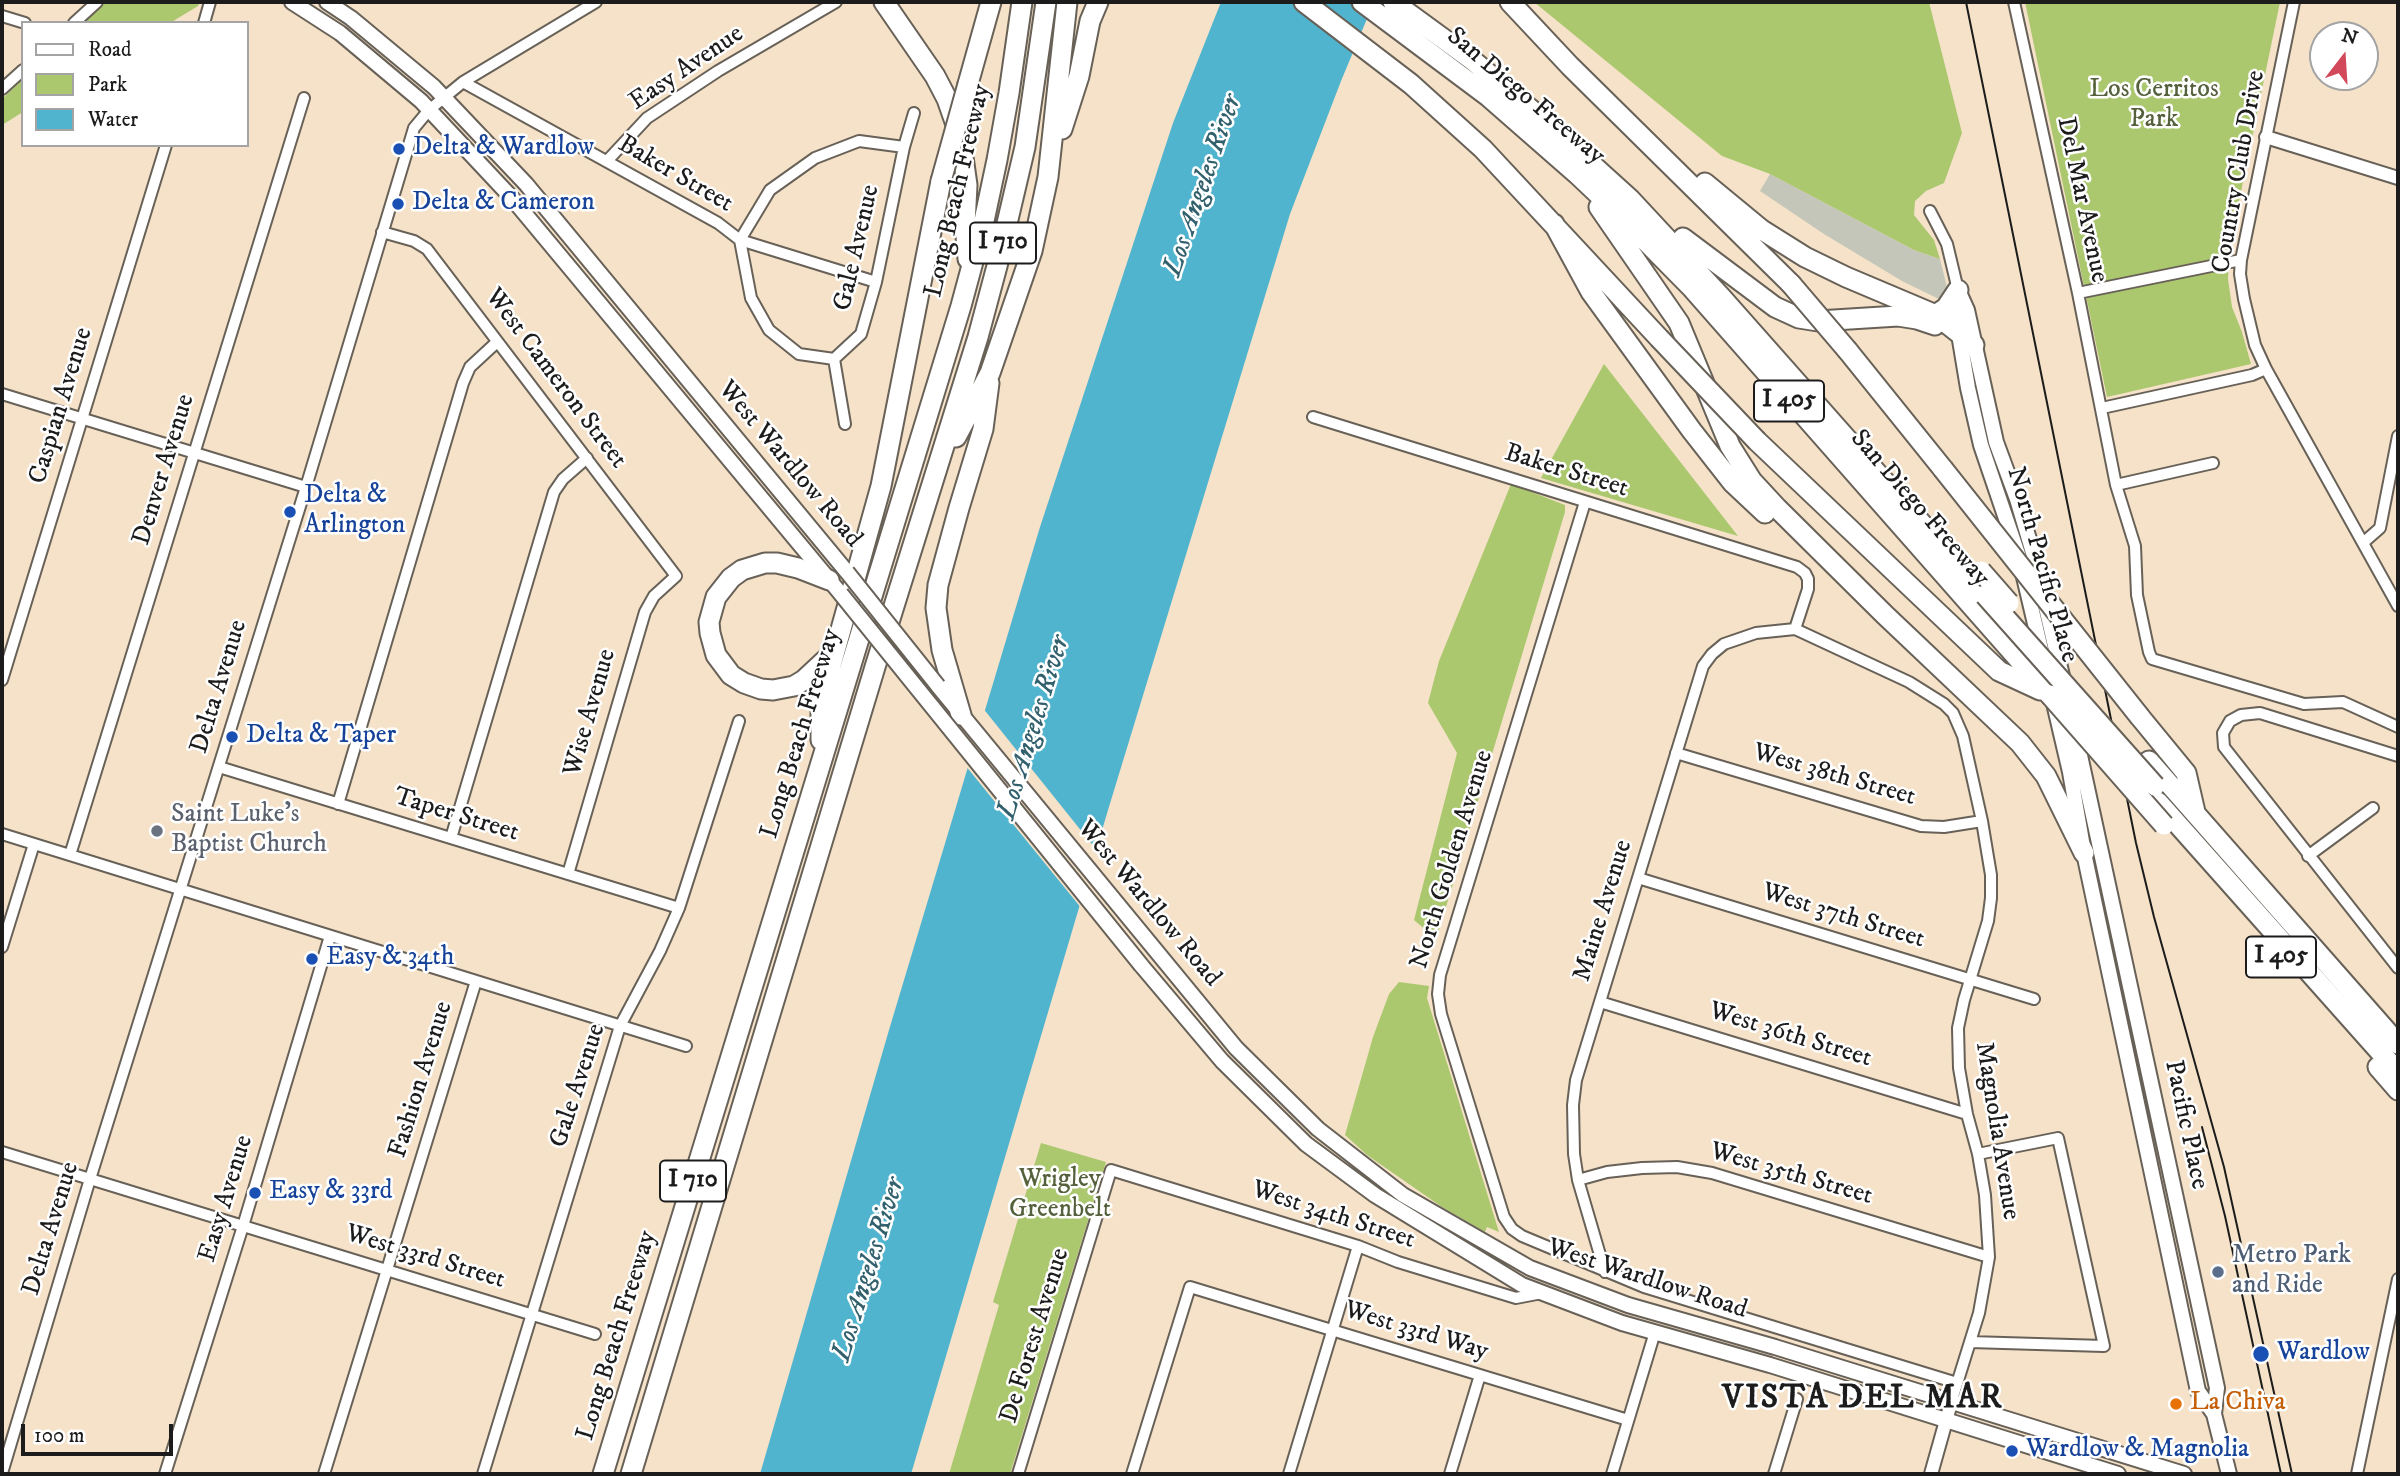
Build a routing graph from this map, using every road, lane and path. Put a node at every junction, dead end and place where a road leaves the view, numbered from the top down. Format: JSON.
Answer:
{"nodes":[{"id":1,"x":97,"y":2,"type":"edge"},
{"id":2,"x":210,"y":2,"type":"edge"},
{"id":3,"x":292,"y":2,"type":"edge"},
{"id":4,"x":327,"y":2,"type":"edge"},
{"id":5,"x":596,"y":2,"type":"edge"},
{"id":6,"x":836,"y":2,"type":"edge"},
{"id":7,"x":884,"y":2,"type":"edge"},
{"id":8,"x":991,"y":2,"type":"edge"},
{"id":9,"x":1022,"y":2,"type":"edge"},
{"id":10,"x":1046,"y":2,"type":"edge"},
{"id":11,"x":1067,"y":2,"type":"edge"},
{"id":12,"x":1098,"y":2,"type":"edge"},
{"id":13,"x":1304,"y":2,"type":"edge"},
{"id":14,"x":1363,"y":2,"type":"edge"},
{"id":15,"x":1382,"y":2,"type":"edge"},
{"id":16,"x":1393,"y":2,"type":"edge"},
{"id":17,"x":1413,"y":2,"type":"edge"},
{"id":18,"x":1511,"y":2,"type":"edge"},
{"id":19,"x":2014,"y":2,"type":"edge"},
{"id":20,"x":2294,"y":2,"type":"edge"},
{"id":21,"x":2,"y":16,"type":"edge"},
{"id":22,"x":76,"y":21,"type":"edge"},
{"id":23,"x":205,"y":21,"type":"edge"},
{"id":24,"x":21,"y":22,"type":"edge"},
{"id":25,"x":1472,"y":65,"type":"junction"},
{"id":26,"x":21,"y":72,"type":"edge"},
{"id":27,"x":463,"y":82,"type":"junction"},
{"id":28,"x":2,"y":89,"type":"edge"},
{"id":29,"x":443,"y":97,"type":"junction"},
{"id":30,"x":304,"y":98,"type":"dead end"},
{"id":31,"x":429,"y":110,"type":"junction"},
{"id":32,"x":914,"y":113,"type":"dead end"},
{"id":33,"x":2266,"y":137,"type":"junction"},
{"id":34,"x":904,"y":146,"type":"junction"},
{"id":35,"x":165,"y":147,"type":"edge"},
{"id":36,"x":1660,"y":155,"type":"junction"},
{"id":37,"x":607,"y":161,"type":"junction"},
{"id":38,"x":1577,"y":174,"type":"junction"},
{"id":39,"x":1048,"y":177,"type":"junction"},
{"id":40,"x":2398,"y":178,"type":"edge"},
{"id":41,"x":1930,"y":211,"type":"dead end"},
{"id":42,"x":1554,"y":224,"type":"junction"},
{"id":43,"x":382,"y":232,"type":"junction"},
{"id":44,"x":1683,"y":238,"type":"junction"},
{"id":45,"x":740,"y":240,"type":"junction"},
{"id":46,"x":2241,"y":260,"type":"junction"},
{"id":47,"x":969,"y":272,"type":"junction"},
{"id":48,"x":876,"y":282,"type":"junction"},
{"id":49,"x":1958,"y":290,"type":"junction"},
{"id":50,"x":2078,"y":293,"type":"junction"},
{"id":51,"x":1931,"y":318,"type":"junction"},
{"id":52,"x":1967,"y":339,"type":"junction"},
{"id":53,"x":497,"y":342,"type":"junction"},
{"id":54,"x":834,"y":359,"type":"junction"},
{"id":55,"x":2266,"y":369,"type":"junction"},
{"id":56,"x":990,"y":373,"type":"junction"},
{"id":57,"x":2,"y":394,"type":"edge"},
{"id":58,"x":2102,"y":408,"type":"junction"},
{"id":59,"x":1313,"y":417,"type":"dead end"},
{"id":60,"x":82,"y":418,"type":"junction"},
{"id":61,"x":845,"y":424,"type":"dead end"},
{"id":62,"x":2398,"y":436,"type":"edge"},
{"id":63,"x":195,"y":453,"type":"junction"},
{"id":64,"x":587,"y":458,"type":"junction"},
{"id":65,"x":2213,"y":463,"type":"dead end"},
{"id":66,"x":934,"y":478,"type":"junction"},
{"id":67,"x":2116,"y":485,"type":"junction"},
{"id":68,"x":306,"y":487,"type":"junction"},
{"id":69,"x":1585,"y":502,"type":"junction"},
{"id":70,"x":2364,"y":542,"type":"junction"},
{"id":71,"x":676,"y":576,"type":"joint"},
{"id":72,"x":839,"y":582,"type":"junction"},
{"id":73,"x":2398,"y":606,"type":"edge"},
{"id":74,"x":1885,"y":615,"type":"junction"},
{"id":75,"x":1795,"y":629,"type":"junction"},
{"id":76,"x":834,"y":652,"type":"junction"},
{"id":77,"x":2,"y":680,"type":"edge"},
{"id":78,"x":2050,"y":695,"type":"junction"},
{"id":79,"x":961,"y":715,"type":"junction"},
{"id":80,"x":739,"y":721,"type":"dead end"},
{"id":81,"x":2398,"y":727,"type":"edge"},
{"id":82,"x":1676,"y":753,"type":"junction"},
{"id":83,"x":2398,"y":756,"type":"edge"},
{"id":84,"x":821,"y":762,"type":"junction"},
{"id":85,"x":219,"y":767,"type":"junction"},
{"id":86,"x":2157,"y":794,"type":"junction"},
{"id":87,"x":338,"y":804,"type":"junction"},
{"id":88,"x":2373,"y":807,"type":"dead end"},
{"id":89,"x":2196,"y":816,"type":"junction"},
{"id":90,"x":1982,"y":821,"type":"junction"},
{"id":91,"x":2,"y":834,"type":"edge"},
{"id":92,"x":451,"y":838,"type":"junction"},
{"id":93,"x":34,"y":844,"type":"junction"},
{"id":94,"x":2093,"y":850,"type":"junction"},
{"id":95,"x":70,"y":855,"type":"junction"},
{"id":96,"x":2308,"y":856,"type":"junction"},
{"id":97,"x":568,"y":874,"type":"junction"},
{"id":98,"x":1639,"y":878,"type":"junction"},
{"id":99,"x":182,"y":890,"type":"junction"},
{"id":100,"x":680,"y":908,"type":"junction"},
{"id":101,"x":330,"y":936,"type":"junction"},
{"id":102,"x":2,"y":947,"type":"edge"},
{"id":103,"x":2398,"y":949,"type":"edge"},
{"id":104,"x":2390,"y":958,"type":"junction"},
{"id":105,"x":2398,"y":968,"type":"edge"},
{"id":106,"x":1971,"y":979,"type":"junction"},
{"id":107,"x":476,"y":981,"type":"junction"},
{"id":108,"x":2035,"y":999,"type":"dead end"},
{"id":109,"x":1600,"y":1002,"type":"junction"},
{"id":110,"x":620,"y":1026,"type":"junction"},
{"id":111,"x":2398,"y":1044,"type":"edge"},
{"id":112,"x":686,"y":1046,"type":"dead end"},
{"id":113,"x":2398,"y":1062,"type":"edge"},
{"id":114,"x":2398,"y":1072,"type":"edge"},
{"id":115,"x":2398,"y":1090,"type":"edge"},
{"id":116,"x":1967,"y":1114,"type":"junction"},
{"id":117,"x":2,"y":1152,"type":"edge"},
{"id":118,"x":1978,"y":1154,"type":"junction"},
{"id":119,"x":1111,"y":1171,"type":"joint"},
{"id":120,"x":90,"y":1179,"type":"junction"},
{"id":121,"x":1578,"y":1180,"type":"junction"},
{"id":122,"x":243,"y":1226,"type":"junction"},
{"id":123,"x":1512,"y":1230,"type":"joint"},
{"id":124,"x":1358,"y":1246,"type":"junction"},
{"id":125,"x":1989,"y":1257,"type":"junction"},
{"id":126,"x":387,"y":1270,"type":"junction"},
{"id":127,"x":1605,"y":1272,"type":"junction"},
{"id":128,"x":2398,"y":1279,"type":"edge"},
{"id":129,"x":1542,"y":1293,"type":"junction"},
{"id":130,"x":532,"y":1315,"type":"junction"},
{"id":131,"x":1333,"y":1330,"type":"junction"},
{"id":132,"x":1655,"y":1332,"type":"junction"},
{"id":133,"x":595,"y":1334,"type":"dead end"},
{"id":134,"x":1970,"y":1342,"type":"junction"},
{"id":135,"x":1480,"y":1375,"type":"junction"},
{"id":136,"x":1957,"y":1382,"type":"junction"},
{"id":137,"x":1797,"y":1399,"type":"dead end"},
{"id":138,"x":1951,"y":1403,"type":"junction"},
{"id":139,"x":1628,"y":1420,"type":"junction"},
{"id":140,"x":1947,"y":1421,"type":"junction"},
{"id":141,"x":2,"y":1472,"type":"edge"},
{"id":142,"x":10,"y":1474,"type":"edge"},
{"id":143,"x":165,"y":1474,"type":"edge"},
{"id":144,"x":324,"y":1474,"type":"edge"},
{"id":145,"x":483,"y":1474,"type":"edge"},
{"id":146,"x":603,"y":1474,"type":"edge"},
{"id":147,"x":631,"y":1474,"type":"edge"},
{"id":148,"x":1018,"y":1474,"type":"edge"},
{"id":149,"x":1132,"y":1474,"type":"edge"},
{"id":150,"x":1289,"y":1474,"type":"edge"},
{"id":151,"x":1450,"y":1474,"type":"edge"},
{"id":152,"x":1612,"y":1474,"type":"edge"},
{"id":153,"x":1774,"y":1474,"type":"edge"},
{"id":154,"x":1931,"y":1474,"type":"edge"},
{"id":155,"x":2118,"y":1474,"type":"edge"},
{"id":156,"x":2183,"y":1474,"type":"edge"},
{"id":157,"x":2229,"y":1474,"type":"edge"},
{"id":158,"x":2357,"y":1474,"type":"edge"}],
"edges":[{"from":1,"to":22,"type":"street"},
{"from":2,"to":23,"type":"street"},
{"from":3,"to":31,"type":"main road","name":"West Wardlow Road"},
{"from":4,"to":29,"type":"main road","name":"West Wardlow Road"},
{"from":5,"to":27,"type":"street","name":"Delta Avenue"},
{"from":6,"to":37,"type":"street","name":"Easy Avenue"},
{"from":7,"to":47,"type":"highway"},
{"from":8,"to":76,"type":"highway","bridge":true},
{"from":9,"to":47,"type":"highway","name":"Long Beach Freeway","number":"I 710"},
{"from":10,"to":66,"type":"highway","name":"Long Beach Freeway","number":"I 710"},
{"from":11,"to":39,"type":"highway"},
{"from":12,"to":39,"type":"highway"},
{"from":13,"to":42,"type":"highway"},
{"from":14,"to":25,"type":"highway","name":"San Diego Freeway","number":"I 405"},
{"from":15,"to":25,"type":"highway"},
{"from":16,"to":25,"type":"highway"},
{"from":17,"to":25,"type":"highway","name":"San Diego Freeway","number":"I 405"},
{"from":18,"to":36,"type":"highway"},
{"from":19,"to":50,"type":"street","name":"Del Mar Avenue"},
{"from":20,"to":33,"type":"street","name":"Country Club Drive"},
{"from":21,"to":24,"type":"street"},
{"from":25,"to":38,"type":"highway","name":"San Diego Freeway","number":"I 405"},
{"from":25,"to":44,"type":"highway","name":"San Diego Freeway","number":"I 405"},
{"from":25,"to":86,"type":"highway"},
{"from":26,"to":28,"type":"street"},
{"from":27,"to":29,"type":"street","name":"Delta Avenue"},
{"from":27,"to":37,"type":"street","name":"Baker Street"},
{"from":29,"to":31,"type":"street","name":"Delta Avenue"},
{"from":29,"to":72,"type":"main road","name":"West Wardlow Road"},
{"from":30,"to":63,"type":"street","name":"Denver Avenue"},
{"from":31,"to":43,"type":"street","name":"Delta Avenue"},
{"from":31,"to":72,"type":"main road","name":"West Wardlow Road"},
{"from":32,"to":34,"type":"street","name":"Gale Avenue"},
{"from":33,"to":40,"type":"street"},
{"from":33,"to":46,"type":"street","name":"Country Club Drive"},
{"from":34,"to":45,"type":"street"},
{"from":34,"to":48,"type":"street","name":"Gale Avenue"},
{"from":35,"to":60,"type":"street","name":"Caspian Avenue"},
{"from":36,"to":51,"type":"highway"},
{"from":36,"to":89,"type":"highway","bridge":true},
{"from":37,"to":45,"type":"street","name":"Baker Street"},
{"from":38,"to":74,"type":"highway"},
{"from":38,"to":78,"type":"highway","name":"San Diego Freeway","number":"I 405"},
{"from":39,"to":56,"type":"highway"},
{"from":41,"to":49,"type":"street","name":"North Pacific Place"},
{"from":42,"to":74,"type":"highway"},
{"from":42,"to":78,"type":"highway","bridge":true},
{"from":43,"to":53,"type":"street","name":"West Cameron Street"},
{"from":43,"to":68,"type":"street","name":"Delta Avenue"},
{"from":44,"to":51,"type":"highway"},
{"from":44,"to":89,"type":"highway","name":"San Diego Freeway","number":"I 405","bridge":true},
{"from":45,"to":48,"type":"street","name":"Baker Street"},
{"from":45,"to":54,"type":"street"},
{"from":46,"to":50,"type":"street"},
{"from":46,"to":55,"type":"street","name":"Country Club Drive"},
{"from":47,"to":84,"type":"highway","name":"Long Beach Freeway","number":"I 710"},
{"from":48,"to":54,"type":"street","name":"Gale Avenue"},
{"from":49,"to":51,"type":"highway"},
{"from":49,"to":52,"type":"main road","name":"North Pacific Place"},
{"from":50,"to":58,"type":"street","name":"Del Mar Avenue"},
{"from":51,"to":52,"type":"highway"},
{"from":52,"to":94,"type":"main road","name":"North Pacific Place"},
{"from":53,"to":64,"type":"street","name":"West Cameron Street"},
{"from":53,"to":87,"type":"street"},
{"from":54,"to":61,"type":"street"},
{"from":55,"to":58,"type":"street"},
{"from":55,"to":70,"type":"street","name":"Country Club Drive"},
{"from":56,"to":66,"type":"highway"},
{"from":56,"to":79,"type":"highway"},
{"from":57,"to":60,"type":"street"},
{"from":58,"to":67,"type":"street"},
{"from":59,"to":69,"type":"street","name":"Baker Street"},
{"from":60,"to":63,"type":"street"},
{"from":60,"to":77,"type":"street","name":"Caspian Avenue"},
{"from":62,"to":70,"type":"street"},
{"from":63,"to":68,"type":"street"},
{"from":63,"to":95,"type":"street","name":"Denver Avenue"},
{"from":64,"to":71,"type":"street","name":"West Cameron Street"},
{"from":64,"to":92,"type":"street"},
{"from":65,"to":67,"type":"street"},
{"from":66,"to":147,"type":"highway","name":"Long Beach Freeway","number":"I 710"},
{"from":67,"to":81,"type":"street"},
{"from":68,"to":85,"type":"street","name":"Delta Avenue"},
{"from":69,"to":75,"type":"street","name":"Baker Street"},
{"from":69,"to":123,"type":"street","name":"North Golden Avenue"},
{"from":70,"to":73,"type":"street","name":"Country Club Drive"},
{"from":71,"to":97,"type":"street","name":"Wise Avenue"},
{"from":72,"to":76,"type":"highway"},
{"from":72,"to":79,"type":"main road","name":"West Wardlow Road","bridge":true},
{"from":72,"to":129,"type":"main road","name":"West Wardlow Road","bridge":true},
{"from":74,"to":94,"type":"highway"},
{"from":75,"to":82,"type":"street","name":"Maine Avenue"},
{"from":75,"to":90,"type":"street","name":"Magnolia Avenue"},
{"from":76,"to":84,"type":"highway"},
{"from":78,"to":115,"type":"highway","name":"San Diego Freeway","number":"I 405","bridge":true},
{"from":79,"to":138,"type":"main road","name":"West Wardlow Road"},
{"from":80,"to":100,"type":"street","name":"Gale Avenue"},
{"from":82,"to":90,"type":"street","name":"West 38th Street"},
{"from":82,"to":98,"type":"street","name":"Maine Avenue"},
{"from":83,"to":96,"type":"street"},
{"from":84,"to":146,"type":"highway","name":"Long Beach Freeway","number":"I 710"},
{"from":85,"to":87,"type":"street","name":"Taper Street"},
{"from":85,"to":99,"type":"street","name":"Delta Avenue"},
{"from":86,"to":113,"type":"highway"},
{"from":86,"to":114,"type":"highway"},
{"from":87,"to":92,"type":"street","name":"Taper Street"},
{"from":88,"to":96,"type":"street"},
{"from":89,"to":111,"type":"highway","name":"San Diego Freeway","number":"I 405"},
{"from":90,"to":106,"type":"street","name":"Magnolia Avenue"},
{"from":91,"to":93,"type":"street"},
{"from":92,"to":97,"type":"street","name":"Taper Street"},
{"from":93,"to":95,"type":"street"},
{"from":93,"to":102,"type":"street"},
{"from":94,"to":157,"type":"main road","name":"Pacific Place"},
{"from":95,"to":99,"type":"street"},
{"from":96,"to":104,"type":"street"},
{"from":97,"to":100,"type":"street","name":"Taper Street"},
{"from":98,"to":106,"type":"street","name":"West 37th Street"},
{"from":98,"to":109,"type":"street","name":"Maine Avenue"},
{"from":99,"to":101,"type":"street"},
{"from":99,"to":120,"type":"street","name":"Delta Avenue"},
{"from":100,"to":110,"type":"street","name":"Gale Avenue"},
{"from":101,"to":107,"type":"street"},
{"from":101,"to":122,"type":"street","name":"Easy Avenue"},
{"from":103,"to":104,"type":"street"},
{"from":104,"to":105,"type":"street"},
{"from":106,"to":108,"type":"street","name":"West 37th Street"},
{"from":106,"to":116,"type":"street","name":"Magnolia Avenue"},
{"from":107,"to":110,"type":"street"},
{"from":107,"to":126,"type":"street","name":"Fashion Avenue"},
{"from":109,"to":116,"type":"street","name":"West 36th Street"},
{"from":109,"to":121,"type":"street","name":"Maine Avenue"},
{"from":110,"to":112,"type":"street"},
{"from":110,"to":130,"type":"street","name":"Gale Avenue"},
{"from":116,"to":118,"type":"street","name":"Magnolia Avenue"},
{"from":117,"to":120,"type":"street","name":"West 33rd Street"},
{"from":118,"to":125,"type":"street","name":"Magnolia Avenue"},
{"from":118,"to":134,"type":"street"},
{"from":119,"to":124,"type":"street","name":"West 34th Street"},
{"from":119,"to":148,"type":"street","name":"De Forest Avenue"},
{"from":120,"to":122,"type":"street","name":"West 33rd Street"},
{"from":120,"to":141,"type":"street","name":"Delta Avenue"},
{"from":121,"to":125,"type":"street","name":"West 35th Street"},
{"from":121,"to":127,"type":"street","name":"Maine Avenue"},
{"from":122,"to":126,"type":"street","name":"West 33rd Street"},
{"from":122,"to":143,"type":"street","name":"Easy Avenue"},
{"from":123,"to":127,"type":"street","name":"West Wardlow Road"},
{"from":124,"to":129,"type":"street","name":"West 34th Street"},
{"from":124,"to":131,"type":"street"},
{"from":125,"to":134,"type":"street","name":"Magnolia Avenue"},
{"from":126,"to":130,"type":"street","name":"West 33rd Street"},
{"from":126,"to":144,"type":"street","name":"Fashion Avenue"},
{"from":127,"to":136,"type":"street","name":"West Wardlow Road"},
{"from":128,"to":158,"type":"street"},
{"from":129,"to":132,"type":"main road","name":"West Wardlow Road"},
{"from":130,"to":133,"type":"street","name":"West 33rd Street"},
{"from":130,"to":145,"type":"street","name":"Gale Avenue"},
{"from":131,"to":135,"type":"street","name":"West 33rd Way"},
{"from":131,"to":149,"type":"street","name":"West 33rd Way"},
{"from":131,"to":150,"type":"street"},
{"from":132,"to":139,"type":"street"},
{"from":132,"to":140,"type":"main road","name":"West Wardlow Road"},
{"from":134,"to":136,"type":"street","name":"Magnolia Avenue"},
{"from":135,"to":139,"type":"street","name":"West 33rd Way"},
{"from":135,"to":151,"type":"street"},
{"from":136,"to":138,"type":"street","name":"Magnolia Avenue"},
{"from":137,"to":153,"type":"street"},
{"from":138,"to":140,"type":"street","name":"Magnolia Avenue"},
{"from":138,"to":156,"type":"main road","name":"West Wardlow Road"},
{"from":139,"to":152,"type":"street"},
{"from":140,"to":154,"type":"street","name":"Magnolia Avenue"},
{"from":140,"to":155,"type":"main road","name":"West Wardlow Road"},
{"from":141,"to":142,"type":"street"}]}
